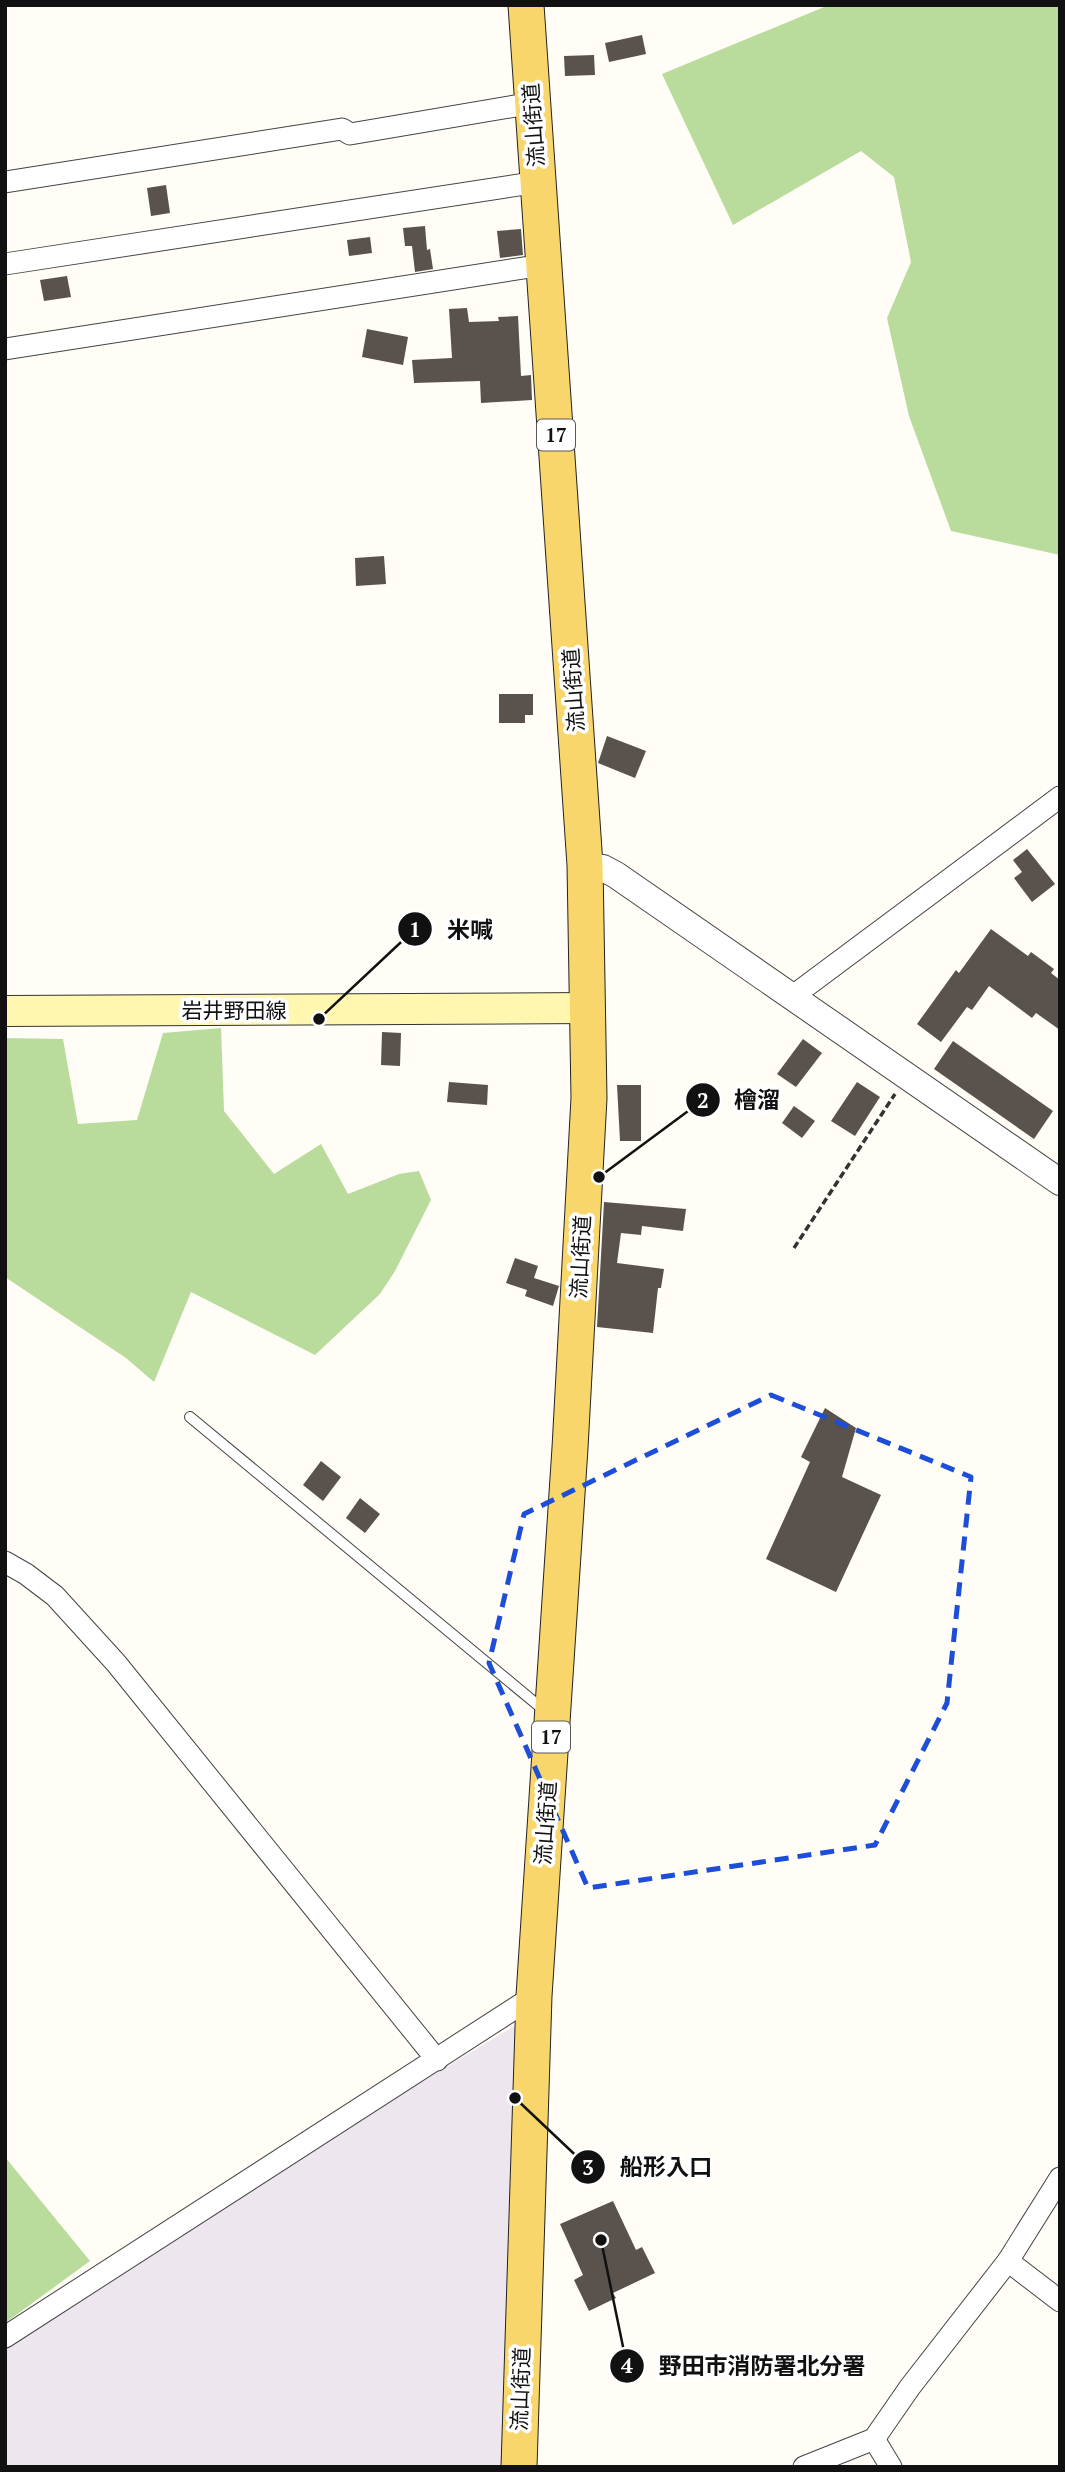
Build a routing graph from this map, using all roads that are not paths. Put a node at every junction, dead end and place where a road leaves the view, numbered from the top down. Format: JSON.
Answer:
{"nodes":[{"id":1,"x":526,"y":5,"type":"edge"},
{"id":2,"x":533,"y":103,"type":"junction"},
{"id":3,"x":5,"y":182,"type":"edge"},
{"id":4,"x":538,"y":182,"type":"junction"},
{"id":5,"x":5,"y":264,"type":"edge"},
{"id":6,"x":544,"y":265,"type":"junction"},
{"id":7,"x":5,"y":349,"type":"edge"},
{"id":8,"x":1060,"y":797,"type":"edge"},
{"id":9,"x":585,"y":865,"type":"junction"},
{"id":10,"x":793,"y":996,"type":"junction"},
{"id":11,"x":589,"y":1008,"type":"junction"},
{"id":12,"x":5,"y":1011,"type":"edge"},
{"id":13,"x":1060,"y":1182,"type":"edge"},
{"id":14,"x":190,"y":1417,"type":"dead end"},
{"id":15,"x":5,"y":1562,"type":"edge"},
{"id":16,"x":552,"y":1718,"type":"junction"},
{"id":17,"x":534,"y":1996,"type":"junction"},
{"id":18,"x":437,"y":2060,"type":"junction"},
{"id":19,"x":1060,"y":2178,"type":"edge"},
{"id":20,"x":1008,"y":2261,"type":"junction"},
{"id":21,"x":1060,"y":2301,"type":"edge"},
{"id":22,"x":5,"y":2337,"type":"edge"},
{"id":23,"x":874,"y":2439,"type":"junction"},
{"id":24,"x":519,"y":2467,"type":"edge"},
{"id":25,"x":804,"y":2467,"type":"edge"},
{"id":26,"x":891,"y":2467,"type":"edge"}],
"edges":[{"from":1,"to":2,"type":"main road","name":"流山街道","number":"17"},
{"from":2,"to":3,"type":"street"},
{"from":2,"to":4,"type":"main road","name":"流山街道","number":"17"},
{"from":4,"to":5,"type":"street"},
{"from":4,"to":6,"type":"main road","name":"流山街道","number":"17"},
{"from":6,"to":7,"type":"street"},
{"from":6,"to":9,"type":"main road","name":"流山街道","number":"17"},
{"from":8,"to":10,"type":"street"},
{"from":9,"to":10,"type":"street"},
{"from":9,"to":11,"type":"main road","name":"流山街道","number":"17"},
{"from":10,"to":13,"type":"street"},
{"from":11,"to":12,"type":"main road","name":"岩井野田線"},
{"from":11,"to":16,"type":"main road","name":"流山街道","number":"17"},
{"from":14,"to":16,"type":"lane"},
{"from":15,"to":18,"type":"street"},
{"from":16,"to":17,"type":"main road","name":"流山街道","number":"17"},
{"from":17,"to":18,"type":"street"},
{"from":17,"to":24,"type":"main road","name":"流山街道","number":"17"},
{"from":18,"to":22,"type":"street"},
{"from":19,"to":20,"type":"street"},
{"from":20,"to":21,"type":"street"},
{"from":20,"to":23,"type":"street"},
{"from":23,"to":25,"type":"street"},
{"from":23,"to":26,"type":"street"}]}
